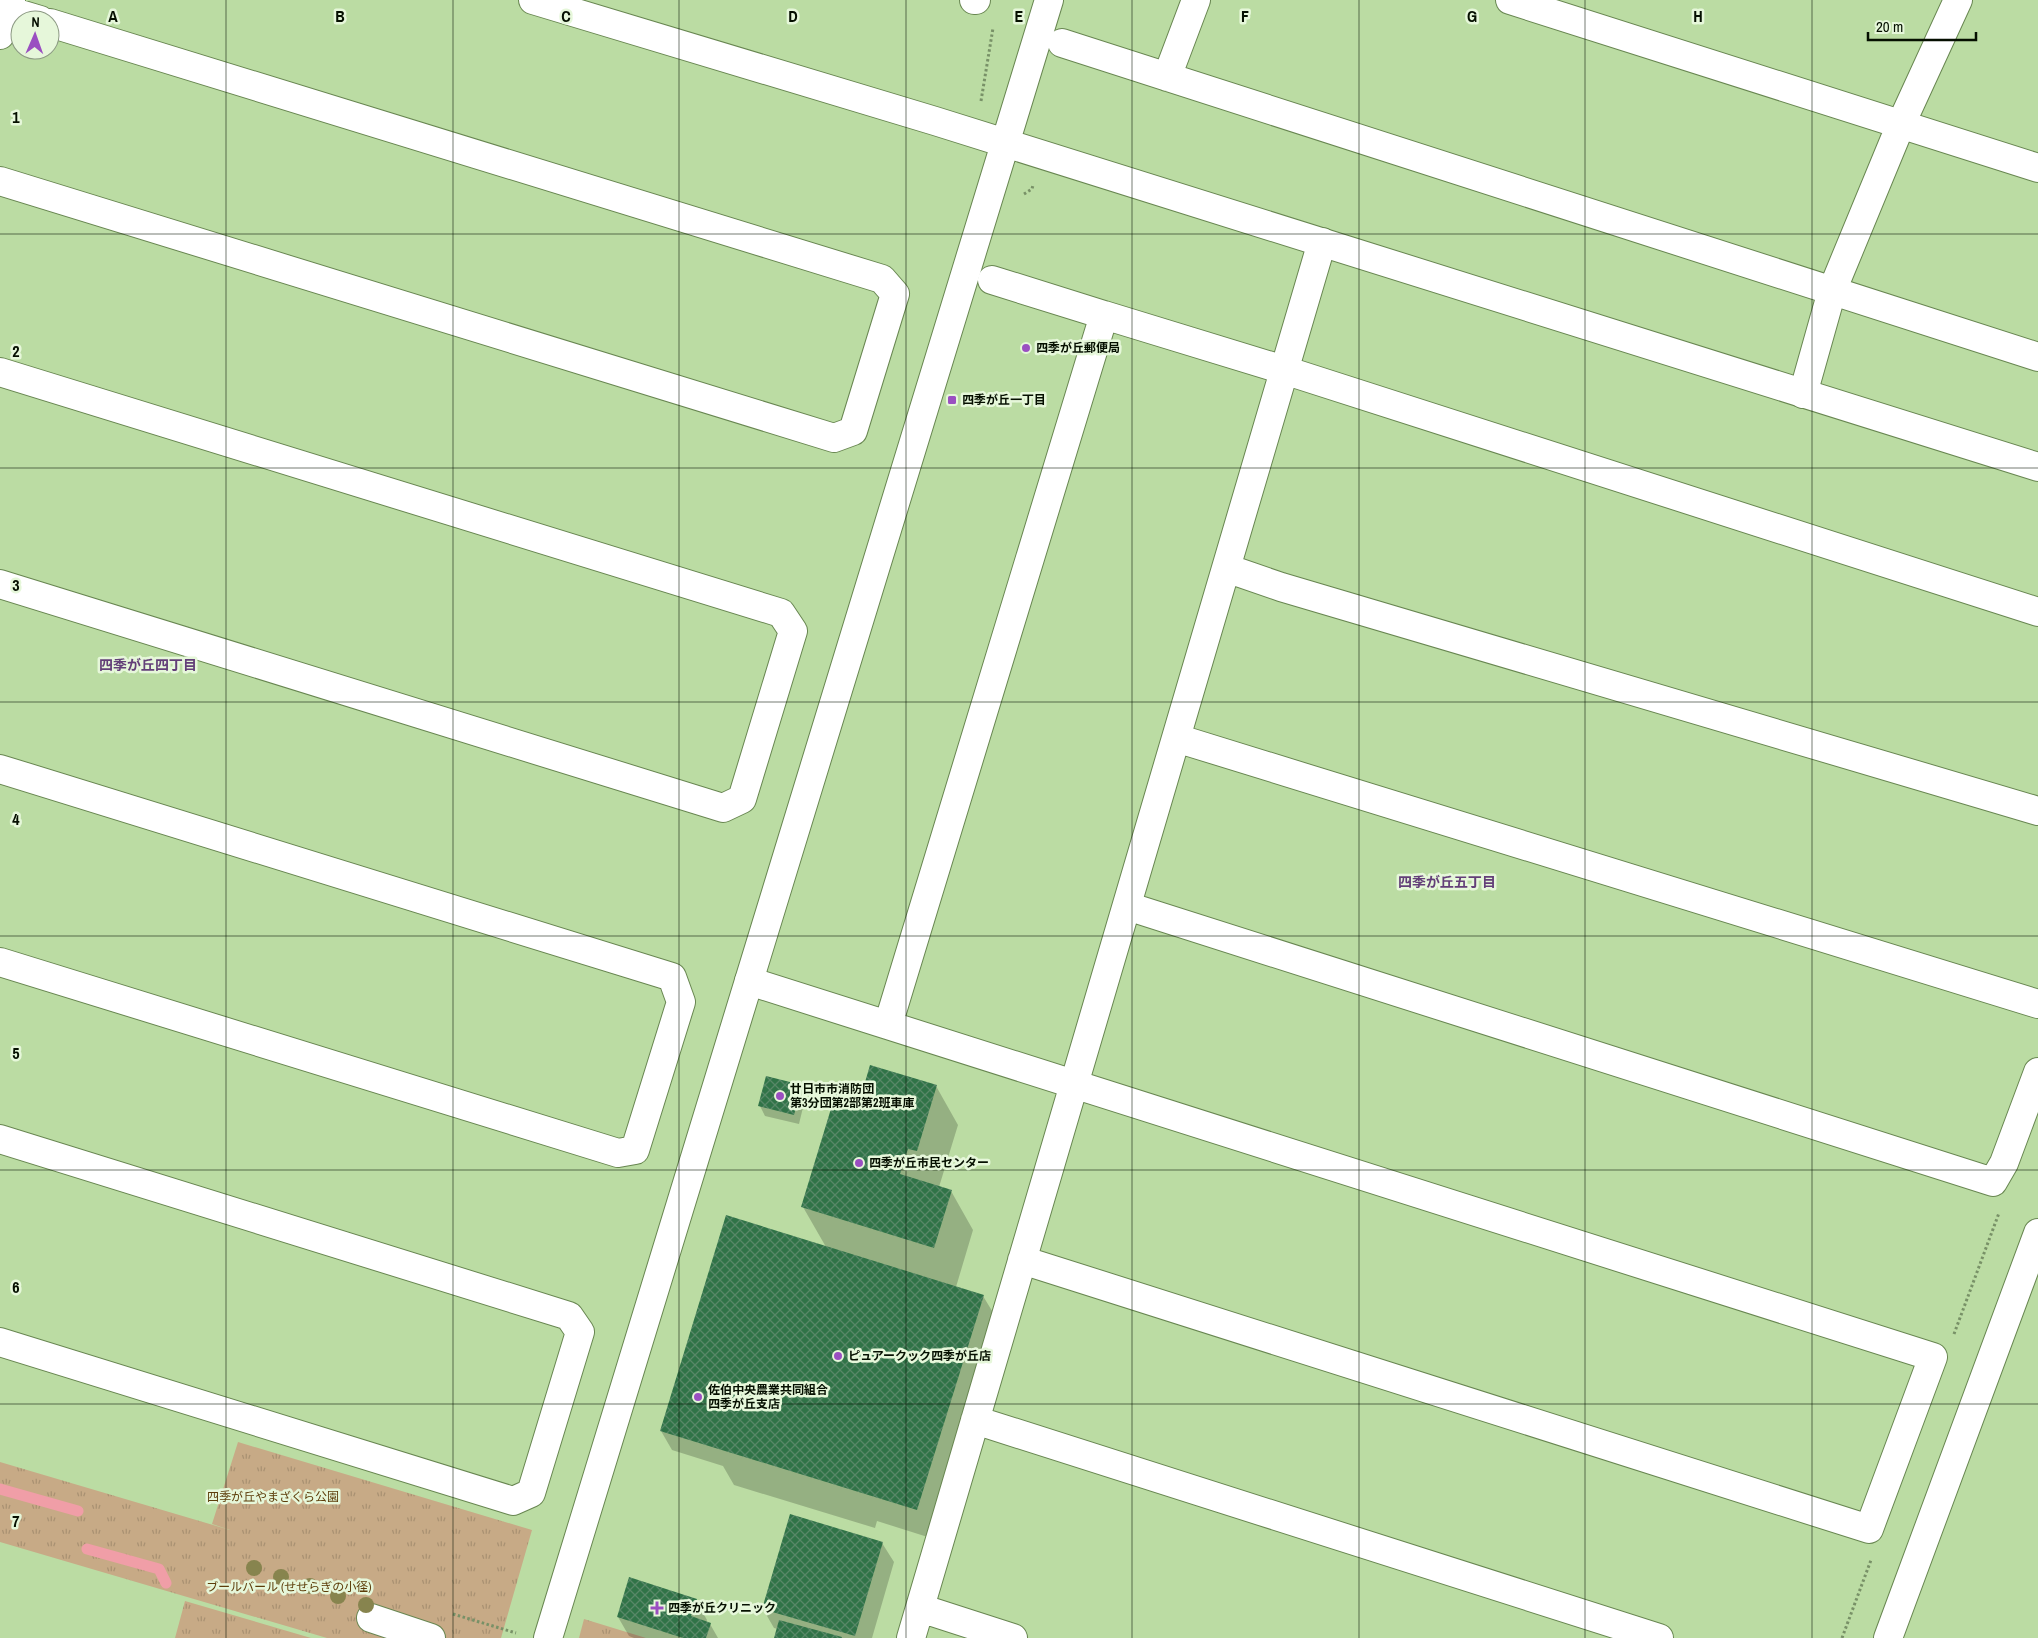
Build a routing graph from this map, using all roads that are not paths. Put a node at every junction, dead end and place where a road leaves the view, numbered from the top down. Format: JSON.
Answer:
{"nodes":[{"id":1,"x":533,"y":0,"type":"edge"},
{"id":2,"x":1049,"y":0,"type":"edge"},
{"id":3,"x":1196,"y":0,"type":"edge"},
{"id":4,"x":1510,"y":0,"type":"edge"},
{"id":5,"x":1958,"y":0,"type":"edge"},
{"id":6,"x":60,"y":26,"type":"edge"},
{"id":7,"x":1062,"y":43,"type":"dead end"},
{"id":8,"x":1167,"y":77,"type":"junction"},
{"id":9,"x":1901,"y":124,"type":"junction"},
{"id":10,"x":1006,"y":143,"type":"junction"},
{"id":11,"x":2038,"y":168,"type":"edge"},
{"id":12,"x":0,"y":181,"type":"edge"},
{"id":13,"x":1322,"y":242,"type":"junction"},
{"id":14,"x":992,"y":280,"type":"dead end"},
{"id":15,"x":1832,"y":291,"type":"junction"},
{"id":16,"x":1104,"y":315,"type":"junction"},
{"id":17,"x":2038,"y":357,"type":"edge"},
{"id":18,"x":1284,"y":370,"type":"junction"},
{"id":19,"x":0,"y":372,"type":"edge"},
{"id":20,"x":1803,"y":394,"type":"junction"},
{"id":21,"x":2038,"y":467,"type":"edge"},
{"id":22,"x":1226,"y":568,"type":"junction"},
{"id":23,"x":0,"y":584,"type":"edge"},
{"id":24,"x":2038,"y":612,"type":"edge"},
{"id":25,"x":1176,"y":738,"type":"junction"},
{"id":26,"x":0,"y":769,"type":"edge"},
{"id":27,"x":2038,"y":811,"type":"edge"},
{"id":28,"x":1127,"y":906,"type":"junction"},
{"id":29,"x":0,"y":962,"type":"edge"},
{"id":30,"x":749,"y":981,"type":"junction"},
{"id":31,"x":2038,"y":1004,"type":"edge"},
{"id":32,"x":888,"y":1025,"type":"junction"},
{"id":33,"x":2038,"y":1072,"type":"edge"},
{"id":34,"x":1074,"y":1084,"type":"junction"},
{"id":35,"x":0,"y":1139,"type":"edge"},
{"id":36,"x":2038,"y":1233,"type":"edge"},
{"id":37,"x":1022,"y":1260,"type":"junction"},
{"id":38,"x":0,"y":1342,"type":"edge"},
{"id":39,"x":975,"y":1420,"type":"junction"},
{"id":40,"x":920,"y":1608,"type":"junction"},
{"id":41,"x":371,"y":1618,"type":"dead end"},
{"id":42,"x":431,"y":1638,"type":"edge"},
{"id":43,"x":548,"y":1638,"type":"edge"},
{"id":44,"x":911,"y":1638,"type":"edge"},
{"id":45,"x":1013,"y":1638,"type":"edge"},
{"id":46,"x":1660,"y":1638,"type":"edge"},
{"id":47,"x":1888,"y":1638,"type":"edge"}],
"edges":[{"from":1,"to":10,"type":"street"},
{"from":2,"to":10,"type":"street"},
{"from":3,"to":8,"type":"street"},
{"from":4,"to":9,"type":"street"},
{"from":5,"to":9,"type":"street"},
{"from":6,"to":12,"type":"street"},
{"from":7,"to":8,"type":"street"},
{"from":8,"to":15,"type":"street"},
{"from":9,"to":11,"type":"street"},
{"from":9,"to":15,"type":"street"},
{"from":10,"to":13,"type":"street"},
{"from":10,"to":30,"type":"street"},
{"from":13,"to":18,"type":"street"},
{"from":13,"to":20,"type":"street"},
{"from":14,"to":16,"type":"street"},
{"from":15,"to":17,"type":"street"},
{"from":15,"to":20,"type":"street"},
{"from":16,"to":18,"type":"street"},
{"from":16,"to":32,"type":"street"},
{"from":18,"to":22,"type":"street"},
{"from":18,"to":24,"type":"street"},
{"from":19,"to":23,"type":"street"},
{"from":20,"to":21,"type":"street"},
{"from":22,"to":25,"type":"street"},
{"from":22,"to":27,"type":"street"},
{"from":25,"to":28,"type":"street"},
{"from":25,"to":31,"type":"street"},
{"from":26,"to":29,"type":"street"},
{"from":28,"to":33,"type":"street"},
{"from":28,"to":34,"type":"street"},
{"from":30,"to":32,"type":"street"},
{"from":30,"to":43,"type":"street"},
{"from":32,"to":34,"type":"street"},
{"from":34,"to":37,"type":"street"},
{"from":34,"to":37,"type":"street"},
{"from":35,"to":38,"type":"street"},
{"from":36,"to":47,"type":"street"},
{"from":37,"to":39,"type":"street"},
{"from":39,"to":40,"type":"street"},
{"from":39,"to":46,"type":"street"},
{"from":40,"to":44,"type":"street"},
{"from":40,"to":45,"type":"street"},
{"from":41,"to":42,"type":"street"}]}
